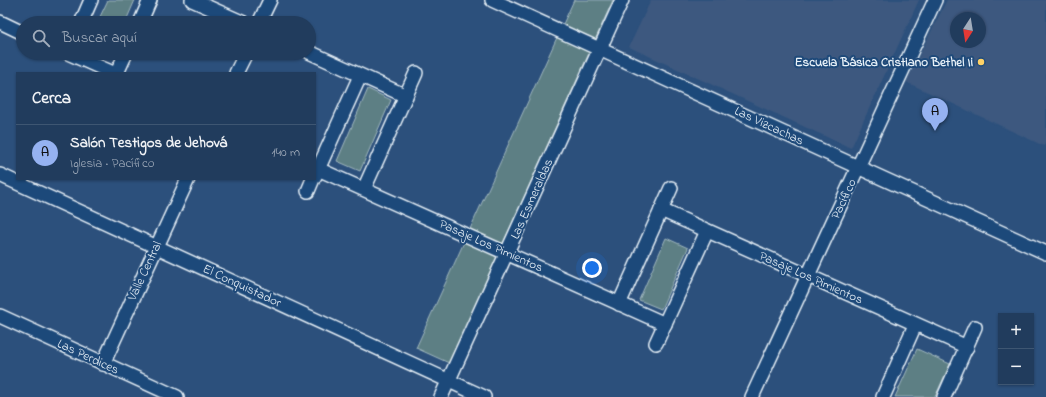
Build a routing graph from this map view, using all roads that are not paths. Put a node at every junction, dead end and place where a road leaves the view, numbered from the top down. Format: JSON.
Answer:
{"nodes":[{"id":1,"x":91,"y":0,"type":"edge"},
{"id":2,"x":150,"y":0,"type":"edge"},
{"id":3,"x":192,"y":0,"type":"edge"},
{"id":4,"x":270,"y":0,"type":"edge"},
{"id":5,"x":492,"y":0,"type":"edge"},
{"id":6,"x":622,"y":0,"type":"edge"},
{"id":7,"x":935,"y":0,"type":"edge"},
{"id":8,"x":84,"y":16,"type":"edge"},
{"id":9,"x":143,"y":16,"type":"edge"},
{"id":10,"x":228,"y":16,"type":"edge"},
{"id":11,"x":262,"y":16,"type":"edge"},
{"id":12,"x":0,"y":22,"type":"edge"},
{"id":13,"x":16,"y":30,"type":"edge"},
{"id":14,"x":600,"y":49,"type":"junction"},
{"id":15,"x":316,"y":55,"type":"edge"},
{"id":16,"x":84,"y":60,"type":"edge"},
{"id":17,"x":123,"y":60,"type":"edge"},
{"id":18,"x":242,"y":60,"type":"edge"},
{"id":19,"x":111,"y":72,"type":"edge"},
{"id":20,"x":117,"y":72,"type":"edge"},
{"id":21,"x":236,"y":72,"type":"edge"},
{"id":22,"x":416,"y":73,"type":"dead end"},
{"id":23,"x":360,"y":76,"type":"junction"},
{"id":24,"x":406,"y":96,"type":"junction"},
{"id":25,"x":858,"y":167,"type":"junction"},
{"id":26,"x":316,"y":174,"type":"edge"},
{"id":27,"x":0,"y":175,"type":"edge"},
{"id":28,"x":188,"y":180,"type":"edge"},
{"id":29,"x":313,"y":180,"type":"edge"},
{"id":30,"x":671,"y":188,"type":"dead end"},
{"id":31,"x":364,"y":189,"type":"junction"},
{"id":32,"x":308,"y":191,"type":"dead end"},
{"id":33,"x":661,"y":210,"type":"junction"},
{"id":34,"x":707,"y":231,"type":"junction"},
{"id":35,"x":157,"y":247,"type":"junction"},
{"id":36,"x":507,"y":253,"type":"junction"},
{"id":37,"x":1046,"y":253,"type":"edge"},
{"id":38,"x":808,"y":276,"type":"junction"},
{"id":39,"x":619,"y":304,"type":"junction"},
{"id":40,"x":0,"y":316,"type":"edge"},
{"id":41,"x":665,"y":324,"type":"junction"},
{"id":42,"x":915,"y":324,"type":"junction"},
{"id":43,"x":975,"y":328,"type":"dead end"},
{"id":44,"x":656,"y":343,"type":"dead end"},
{"id":45,"x":967,"y":347,"type":"junction"},
{"id":46,"x":103,"y":364,"type":"junction"},
{"id":47,"x":449,"y":381,"type":"junction"},
{"id":48,"x":176,"y":397,"type":"edge"},
{"id":49,"x":441,"y":397,"type":"edge"},
{"id":50,"x":484,"y":397,"type":"edge"},
{"id":51,"x":752,"y":397,"type":"edge"},
{"id":52,"x":883,"y":397,"type":"edge"},
{"id":53,"x":944,"y":397,"type":"edge"}],
"edges":[{"from":1,"to":8,"type":"street"},
{"from":2,"to":9,"type":"street"},
{"from":3,"to":10,"type":"street"},
{"from":4,"to":11,"type":"street"},
{"from":5,"to":14,"type":"street","name":"Las Vizcachas"},
{"from":6,"to":14,"type":"street","name":"Las Esmeraldas"},
{"from":7,"to":25,"type":"street","name":"Pacífico"},
{"from":12,"to":13,"type":"street"},
{"from":14,"to":25,"type":"street","name":"Las Vizcachas"},
{"from":14,"to":36,"type":"street","name":"Las Esmeraldas"},
{"from":15,"to":23,"type":"street"},
{"from":16,"to":19,"type":"street"},
{"from":17,"to":20,"type":"street"},
{"from":18,"to":21,"type":"street"},
{"from":22,"to":24,"type":"street"},
{"from":23,"to":24,"type":"street"},
{"from":23,"to":26,"type":"street"},
{"from":24,"to":31,"type":"street"},
{"from":25,"to":37,"type":"street","name":"Las Vizcachas"},
{"from":25,"to":38,"type":"street","name":"Pacífico"},
{"from":26,"to":31,"type":"street","name":"Pasaje Los Pimientos"},
{"from":27,"to":35,"type":"street","name":"El Conquistador"},
{"from":28,"to":35,"type":"street","name":"Valle Central"},
{"from":29,"to":32,"type":"street"},
{"from":30,"to":33,"type":"street"},
{"from":31,"to":36,"type":"street","name":"Pasaje Los Pimientos"},
{"from":33,"to":34,"type":"street","name":"Pasaje Los Pimientos"},
{"from":33,"to":39,"type":"street"},
{"from":34,"to":38,"type":"street","name":"Pasaje Los Pimientos"},
{"from":34,"to":41,"type":"street"},
{"from":35,"to":46,"type":"street","name":"Valle Central"},
{"from":35,"to":47,"type":"street","name":"El Conquistador"},
{"from":36,"to":39,"type":"street","name":"Pasaje Los Pimientos"},
{"from":36,"to":47,"type":"street","name":"Las Esmeraldas"},
{"from":38,"to":42,"type":"street","name":"Pasaje Los Pimientos"},
{"from":38,"to":51,"type":"street","name":"Pacífico"},
{"from":39,"to":41,"type":"street","name":"Pasaje Los Pimientos"},
{"from":40,"to":46,"type":"street","name":"Las Perdices"},
{"from":41,"to":44,"type":"street"},
{"from":42,"to":45,"type":"street","name":"Pasaje Los Pimientos"},
{"from":42,"to":52,"type":"street"},
{"from":43,"to":45,"type":"street"},
{"from":45,"to":53,"type":"street"},
{"from":46,"to":48,"type":"street","name":"Las Perdices"},
{"from":47,"to":49,"type":"street","name":"Las Esmeraldas"},
{"from":47,"to":50,"type":"street","name":"El Conquistador"}]}
